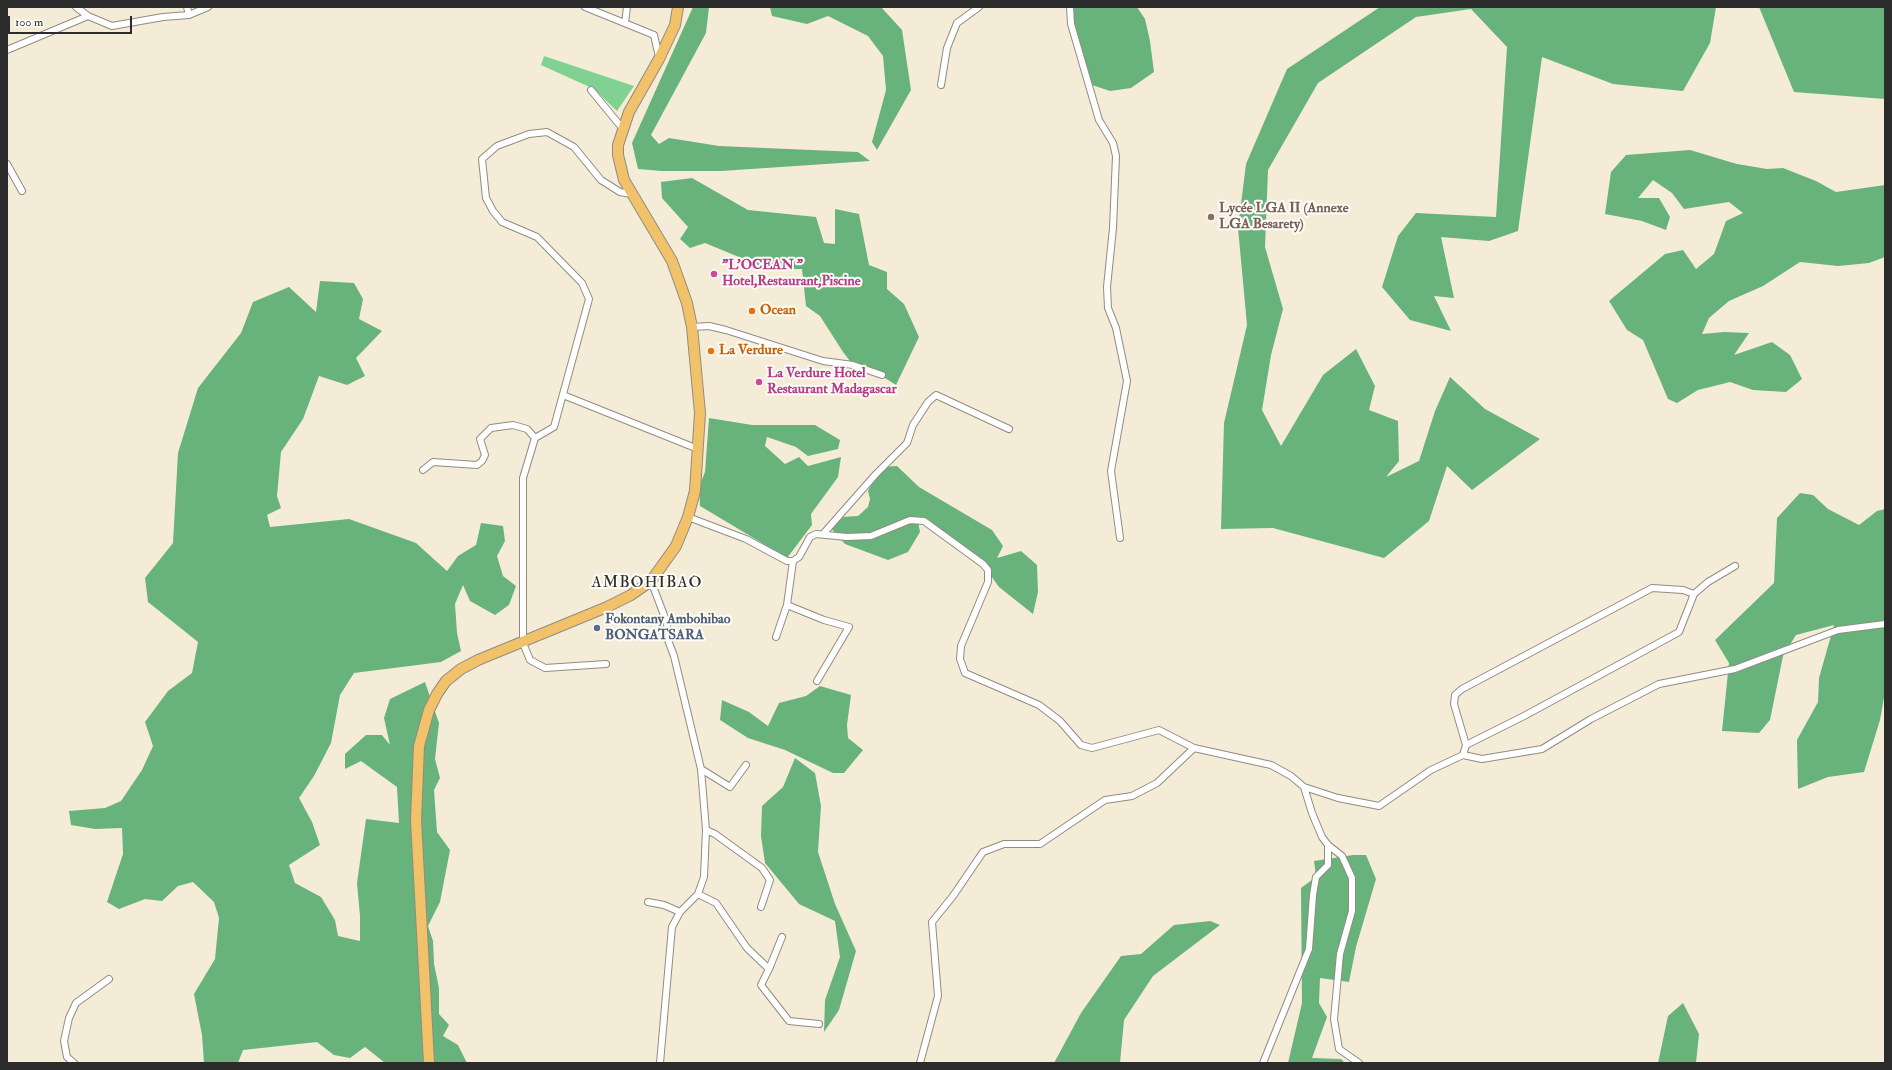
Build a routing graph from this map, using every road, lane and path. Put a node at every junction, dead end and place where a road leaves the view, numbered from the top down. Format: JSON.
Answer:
{"nodes":[{"id":1,"x":76,"y":7,"type":"edge"},
{"id":2,"x":188,"y":7,"type":"edge"},
{"id":3,"x":208,"y":7,"type":"edge"},
{"id":4,"x":585,"y":7,"type":"edge"},
{"id":5,"x":627,"y":7,"type":"edge"},
{"id":6,"x":678,"y":7,"type":"edge"},
{"id":7,"x":979,"y":7,"type":"edge"},
{"id":8,"x":1070,"y":7,"type":"edge"},
{"id":9,"x":189,"y":15,"type":"junction"},
{"id":10,"x":88,"y":16,"type":"junction"},
{"id":11,"x":625,"y":23,"type":"junction"},
{"id":12,"x":7,"y":50,"type":"edge"},
{"id":13,"x":659,"y":59,"type":"junction"},
{"id":14,"x":941,"y":85,"type":"dead end"},
{"id":15,"x":591,"y":90,"type":"dead end"},
{"id":16,"x":623,"y":129,"type":"junction"},
{"id":17,"x":7,"y":164,"type":"edge"},
{"id":18,"x":22,"y":191,"type":"dead end"},
{"id":19,"x":631,"y":194,"type":"junction"},
{"id":20,"x":692,"y":327,"type":"junction"},
{"id":21,"x":882,"y":375,"type":"dead end"},
{"id":22,"x":563,"y":395,"type":"junction"},
{"id":23,"x":1009,"y":429,"type":"dead end"},
{"id":24,"x":535,"y":438,"type":"junction"},
{"id":25,"x":698,"y":449,"type":"junction"},
{"id":26,"x":423,"y":470,"type":"dead end"},
{"id":27,"x":688,"y":517,"type":"junction"},
{"id":28,"x":823,"y":534,"type":"junction"},
{"id":29,"x":1120,"y":538,"type":"dead end"},
{"id":30,"x":793,"y":561,"type":"junction"},
{"id":31,"x":1735,"y":566,"type":"dead end"},
{"id":32,"x":651,"y":581,"type":"junction"},
{"id":33,"x":1694,"y":594,"type":"junction"},
{"id":34,"x":787,"y":605,"type":"junction"},
{"id":35,"x":1885,"y":624,"type":"edge"},
{"id":36,"x":776,"y":637,"type":"dead end"},
{"id":37,"x":523,"y":643,"type":"junction"},
{"id":38,"x":606,"y":664,"type":"dead end"},
{"id":39,"x":817,"y":681,"type":"dead end"},
{"id":40,"x":1466,"y":745,"type":"junction"},
{"id":41,"x":1194,"y":748,"type":"junction"},
{"id":42,"x":1463,"y":755,"type":"junction"},
{"id":43,"x":746,"y":765,"type":"dead end"},
{"id":44,"x":701,"y":770,"type":"junction"},
{"id":45,"x":1304,"y":787,"type":"junction"},
{"id":46,"x":706,"y":830,"type":"junction"},
{"id":47,"x":1328,"y":845,"type":"junction"},
{"id":48,"x":698,"y":894,"type":"junction"},
{"id":49,"x":648,"y":902,"type":"dead end"},
{"id":50,"x":761,"y":907,"type":"dead end"},
{"id":51,"x":680,"y":912,"type":"junction"},
{"id":52,"x":782,"y":937,"type":"dead end"},
{"id":53,"x":769,"y":969,"type":"junction"},
{"id":54,"x":109,"y":979,"type":"dead end"},
{"id":55,"x":819,"y":1024,"type":"dead end"},
{"id":56,"x":74,"y":1063,"type":"edge"},
{"id":57,"x":429,"y":1063,"type":"edge"},
{"id":58,"x":660,"y":1063,"type":"edge"},
{"id":59,"x":920,"y":1063,"type":"edge"},
{"id":60,"x":1263,"y":1063,"type":"edge"},
{"id":61,"x":1358,"y":1063,"type":"edge"}],
"edges":[{"from":1,"to":10,"type":"street"},
{"from":2,"to":9,"type":"street"},
{"from":3,"to":9,"type":"street"},
{"from":4,"to":11,"type":"street"},
{"from":5,"to":11,"type":"street"},
{"from":6,"to":13,"type":"main road"},
{"from":7,"to":14,"type":"street"},
{"from":8,"to":29,"type":"street"},
{"from":9,"to":10,"type":"street"},
{"from":10,"to":12,"type":"street"},
{"from":11,"to":13,"type":"street"},
{"from":13,"to":16,"type":"main road"},
{"from":15,"to":16,"type":"street"},
{"from":16,"to":19,"type":"main road"},
{"from":17,"to":18,"type":"street"},
{"from":19,"to":20,"type":"main road"},
{"from":19,"to":22,"type":"street"},
{"from":20,"to":21,"type":"street"},
{"from":20,"to":25,"type":"main road"},
{"from":22,"to":24,"type":"street"},
{"from":22,"to":25,"type":"street"},
{"from":23,"to":28,"type":"street"},
{"from":24,"to":26,"type":"street"},
{"from":24,"to":37,"type":"street"},
{"from":25,"to":27,"type":"main road"},
{"from":27,"to":30,"type":"street"},
{"from":27,"to":32,"type":"main road"},
{"from":28,"to":30,"type":"street"},
{"from":28,"to":41,"type":"street"},
{"from":30,"to":34,"type":"street"},
{"from":31,"to":33,"type":"street"},
{"from":32,"to":37,"type":"main road"},
{"from":32,"to":44,"type":"street"},
{"from":33,"to":40,"type":"street"},
{"from":33,"to":40,"type":"street"},
{"from":34,"to":36,"type":"street"},
{"from":34,"to":39,"type":"street"},
{"from":35,"to":42,"type":"street"},
{"from":37,"to":38,"type":"street"},
{"from":37,"to":57,"type":"main road"},
{"from":40,"to":42,"type":"street"},
{"from":41,"to":45,"type":"street"},
{"from":41,"to":59,"type":"street"},
{"from":42,"to":45,"type":"street"},
{"from":43,"to":44,"type":"street"},
{"from":44,"to":46,"type":"street"},
{"from":45,"to":47,"type":"street"},
{"from":46,"to":48,"type":"street"},
{"from":46,"to":50,"type":"street"},
{"from":47,"to":60,"type":"street"},
{"from":47,"to":61,"type":"street"},
{"from":48,"to":51,"type":"street"},
{"from":48,"to":53,"type":"street"},
{"from":49,"to":51,"type":"street"},
{"from":51,"to":58,"type":"street"},
{"from":52,"to":53,"type":"street"},
{"from":53,"to":55,"type":"street"},
{"from":54,"to":56,"type":"street"}]}
